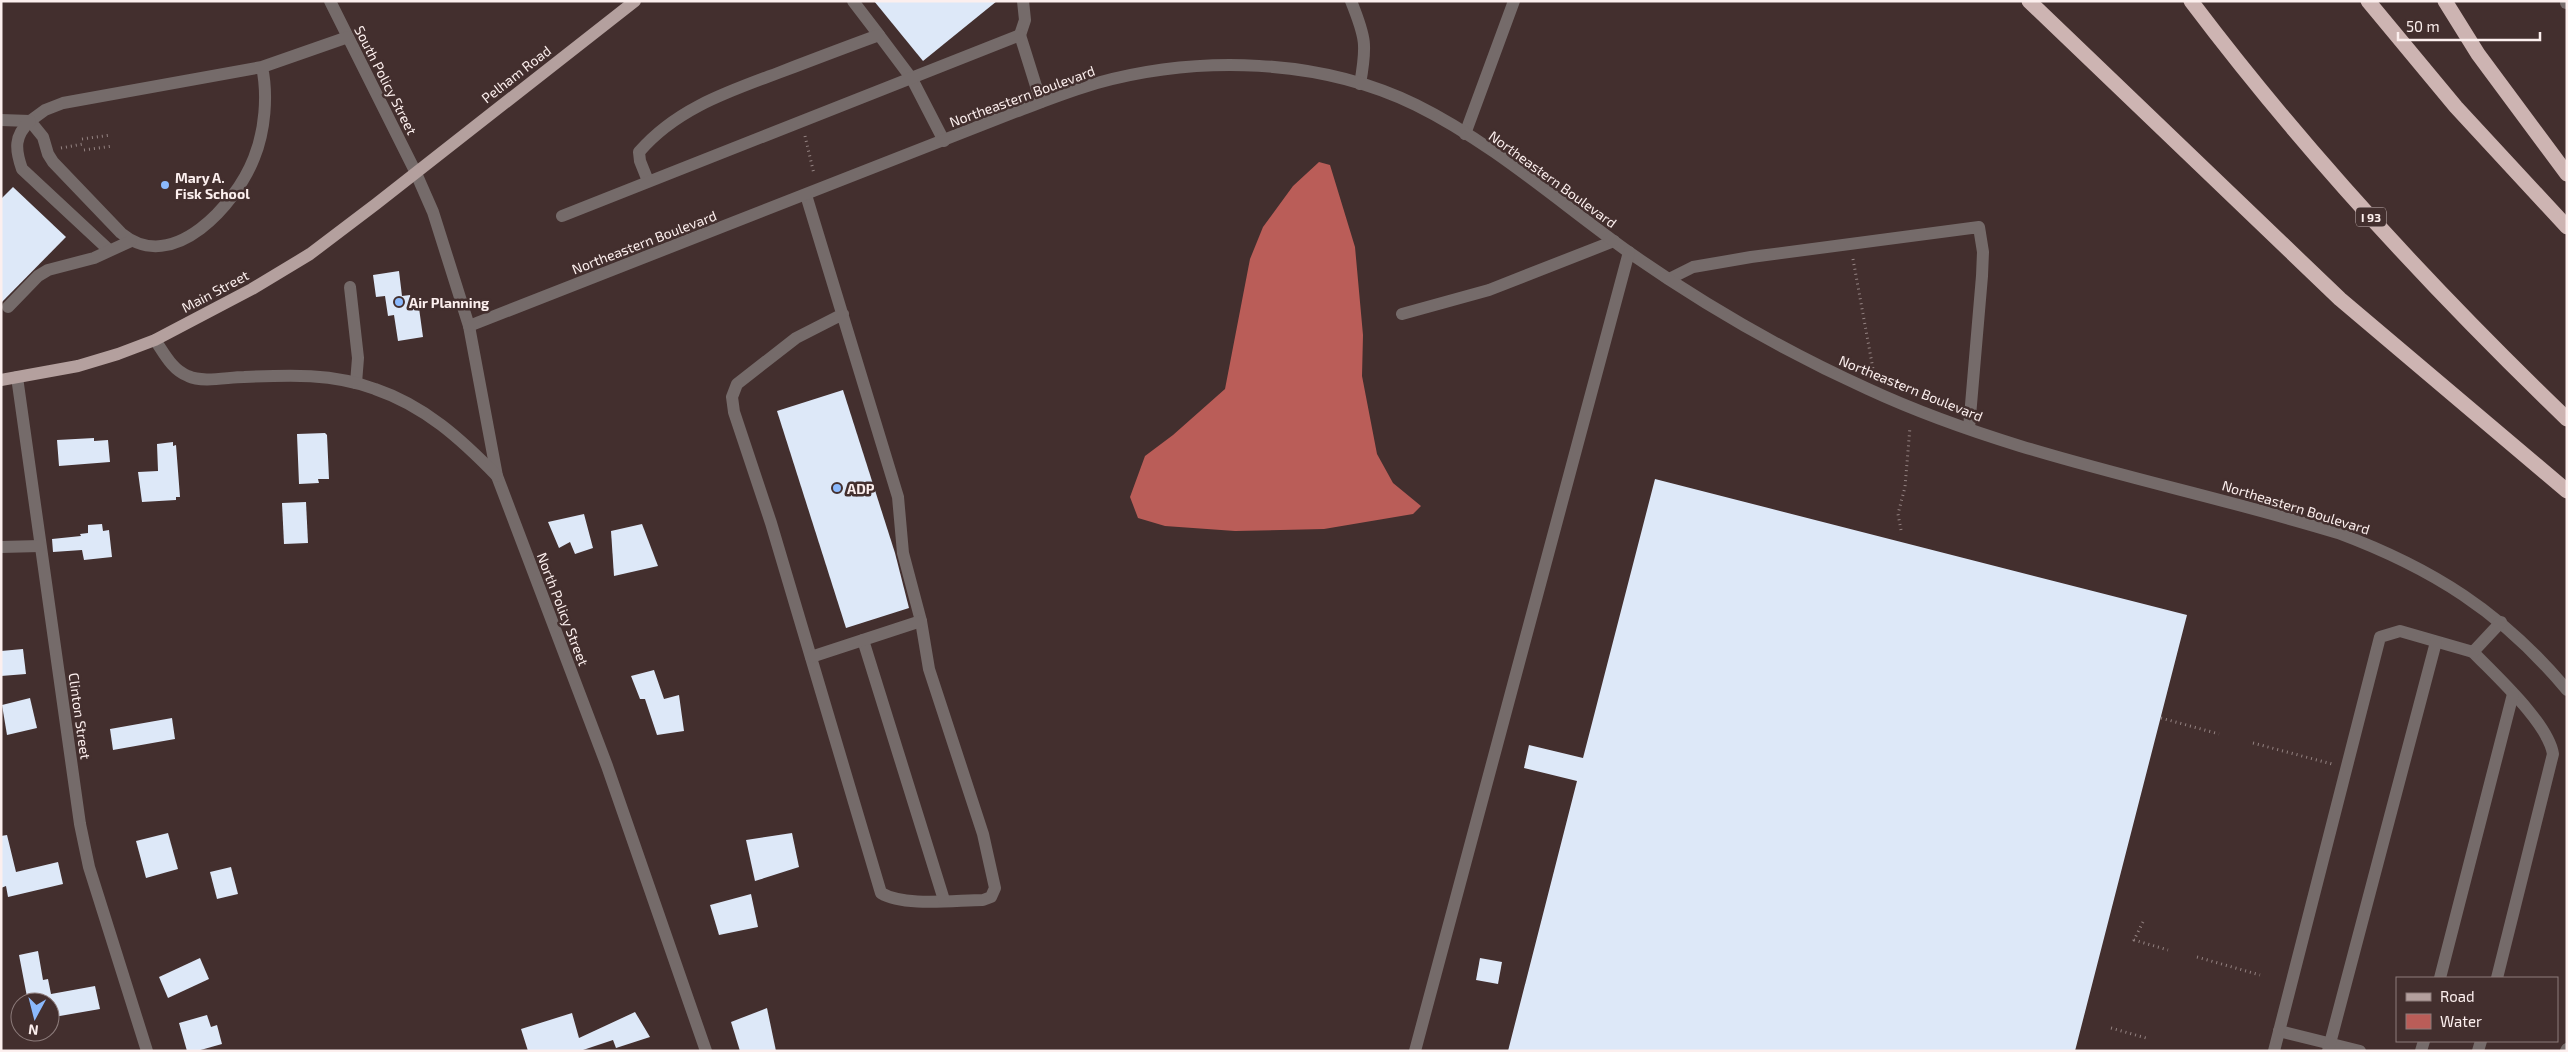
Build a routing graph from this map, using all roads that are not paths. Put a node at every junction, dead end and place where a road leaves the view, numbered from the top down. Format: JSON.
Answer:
{"nodes":[{"id":1,"x":330,"y":1,"type":"edge"},
{"id":2,"x":635,"y":1,"type":"edge"},
{"id":3,"x":853,"y":1,"type":"edge"},
{"id":4,"x":1023,"y":1,"type":"edge"},
{"id":5,"x":1351,"y":1,"type":"edge"},
{"id":6,"x":1514,"y":1,"type":"edge"},
{"id":7,"x":2029,"y":1,"type":"edge"},
{"id":8,"x":2043,"y":1,"type":"edge"},
{"id":9,"x":2191,"y":1,"type":"edge"},
{"id":10,"x":2368,"y":1,"type":"edge"},
{"id":11,"x":2445,"y":1,"type":"edge"},
{"id":12,"x":879,"y":35,"type":"junction"},
{"id":13,"x":1020,"y":35,"type":"junction"},
{"id":14,"x":348,"y":37,"type":"junction"},
{"id":15,"x":262,"y":67,"type":"junction"},
{"id":16,"x":912,"y":79,"type":"junction"},
{"id":17,"x":1360,"y":84,"type":"junction"},
{"id":18,"x":1042,"y":102,"type":"junction"},
{"id":19,"x":1,"y":120,"type":"edge"},
{"id":20,"x":30,"y":121,"type":"junction"},
{"id":21,"x":1465,"y":134,"type":"junction"},
{"id":22,"x":944,"y":141,"type":"junction"},
{"id":23,"x":2174,"y":143,"type":"junction"},
{"id":24,"x":415,"y":171,"type":"junction"},
{"id":25,"x":2567,"y":174,"type":"edge"},
{"id":26,"x":648,"y":181,"type":"junction"},
{"id":27,"x":806,"y":195,"type":"junction"},
{"id":28,"x":562,"y":216,"type":"dead end"},
{"id":29,"x":2567,"y":227,"type":"edge"},
{"id":30,"x":131,"y":241,"type":"junction"},
{"id":31,"x":1614,"y":241,"type":"junction"},
{"id":32,"x":109,"y":250,"type":"junction"},
{"id":33,"x":1629,"y":252,"type":"junction"},
{"id":34,"x":1669,"y":279,"type":"junction"},
{"id":35,"x":350,"y":288,"type":"dead end"},
{"id":36,"x":8,"y":307,"type":"dead end"},
{"id":37,"x":843,"y":314,"type":"junction"},
{"id":38,"x":1402,"y":314,"type":"dead end"},
{"id":39,"x":469,"y":326,"type":"junction"},
{"id":40,"x":155,"y":340,"type":"junction"},
{"id":41,"x":17,"y":377,"type":"junction"},
{"id":42,"x":1,"y":380,"type":"edge"},
{"id":43,"x":356,"y":383,"type":"junction"},
{"id":44,"x":2567,"y":419,"type":"edge"},
{"id":45,"x":1969,"y":428,"type":"junction"},
{"id":46,"x":497,"y":476,"type":"junction"},
{"id":47,"x":2567,"y":491,"type":"edge"},
{"id":48,"x":40,"y":546,"type":"junction"},
{"id":49,"x":1,"y":547,"type":"edge"},
{"id":50,"x":921,"y":621,"type":"junction"},
{"id":51,"x":2501,"y":622,"type":"junction"},
{"id":52,"x":863,"y":640,"type":"junction"},
{"id":53,"x":2436,"y":642,"type":"junction"},
{"id":54,"x":2473,"y":652,"type":"junction"},
{"id":55,"x":811,"y":657,"type":"junction"},
{"id":56,"x":2567,"y":690,"type":"edge"},
{"id":57,"x":2513,"y":694,"type":"junction"},
{"id":58,"x":944,"y":900,"type":"junction"},
{"id":59,"x":2440,"y":977,"type":"edge"},
{"id":60,"x":2497,"y":977,"type":"edge"},
{"id":61,"x":2280,"y":1031,"type":"junction"},
{"id":62,"x":2329,"y":1047,"type":"edge"},
{"id":63,"x":147,"y":1051,"type":"edge"},
{"id":64,"x":706,"y":1051,"type":"edge"},
{"id":65,"x":1415,"y":1051,"type":"edge"},
{"id":66,"x":2274,"y":1051,"type":"edge"},
{"id":67,"x":2360,"y":1051,"type":"edge"}],
"edges":[{"from":1,"to":14,"type":"street","name":"South Policy Street"},
{"from":2,"to":24,"type":"main road","name":"Pelham Road"},
{"from":3,"to":12,"type":"street"},
{"from":4,"to":13,"type":"street"},
{"from":5,"to":17,"type":"street"},
{"from":6,"to":21,"type":"street"},
{"from":7,"to":23,"type":"highway"},
{"from":8,"to":23,"type":"highway"},
{"from":9,"to":44,"type":"highway","number":"I 93"},
{"from":10,"to":29,"type":"highway"},
{"from":11,"to":25,"type":"highway"},
{"from":12,"to":16,"type":"street"},
{"from":12,"to":26,"type":"street"},
{"from":13,"to":16,"type":"street"},
{"from":13,"to":18,"type":"street"},
{"from":14,"to":15,"type":"street"},
{"from":14,"to":24,"type":"street","name":"South Policy Street"},
{"from":15,"to":20,"type":"street"},
{"from":15,"to":30,"type":"street"},
{"from":16,"to":22,"type":"street"},
{"from":16,"to":26,"type":"street"},
{"from":17,"to":18,"type":"street","name":"Northeastern Boulevard"},
{"from":17,"to":21,"type":"street","name":"Northeastern Boulevard"},
{"from":18,"to":22,"type":"street","name":"Northeastern Boulevard"},
{"from":19,"to":20,"type":"street"},
{"from":20,"to":30,"type":"street"},
{"from":20,"to":32,"type":"street"},
{"from":21,"to":31,"type":"street","name":"Northeastern Boulevard"},
{"from":22,"to":27,"type":"street","name":"Northeastern Boulevard"},
{"from":23,"to":47,"type":"highway"},
{"from":24,"to":39,"type":"street","name":"North Policy Street"},
{"from":24,"to":40,"type":"main road","name":"Main Street"},
{"from":26,"to":28,"type":"street"},
{"from":27,"to":37,"type":"street"},
{"from":27,"to":39,"type":"street","name":"Northeastern Boulevard"},
{"from":30,"to":32,"type":"street"},
{"from":31,"to":33,"type":"street","name":"Northeastern Boulevard"},
{"from":31,"to":38,"type":"street"},
{"from":32,"to":36,"type":"street"},
{"from":33,"to":34,"type":"street","name":"Northeastern Boulevard"},
{"from":33,"to":65,"type":"street"},
{"from":34,"to":45,"type":"street","name":"Northeastern Boulevard"},
{"from":34,"to":45,"type":"street"},
{"from":35,"to":43,"type":"street"},
{"from":37,"to":50,"type":"street"},
{"from":37,"to":55,"type":"street"},
{"from":39,"to":46,"type":"street","name":"North Policy Street"},
{"from":40,"to":41,"type":"main road","name":"Main Street"},
{"from":40,"to":43,"type":"street"},
{"from":41,"to":42,"type":"main road","name":"Main Street"},
{"from":41,"to":48,"type":"street","name":"Clinton Street"},
{"from":43,"to":46,"type":"street"},
{"from":45,"to":51,"type":"street","name":"Northeastern Boulevard"},
{"from":46,"to":64,"type":"street","name":"North Policy Street"},
{"from":48,"to":49,"type":"street"},
{"from":48,"to":63,"type":"street","name":"Clinton Street"},
{"from":50,"to":52,"type":"street"},
{"from":50,"to":58,"type":"street"},
{"from":51,"to":54,"type":"street"},
{"from":51,"to":56,"type":"street","name":"Northeastern Boulevard"},
{"from":52,"to":55,"type":"street"},
{"from":52,"to":58,"type":"street"},
{"from":53,"to":54,"type":"street"},
{"from":53,"to":61,"type":"street"},
{"from":53,"to":62,"type":"street"},
{"from":54,"to":57,"type":"street"},
{"from":55,"to":58,"type":"street"},
{"from":57,"to":59,"type":"street"},
{"from":57,"to":60,"type":"street"},
{"from":61,"to":62,"type":"street"},
{"from":61,"to":66,"type":"street"},
{"from":62,"to":67,"type":"street"}]}
